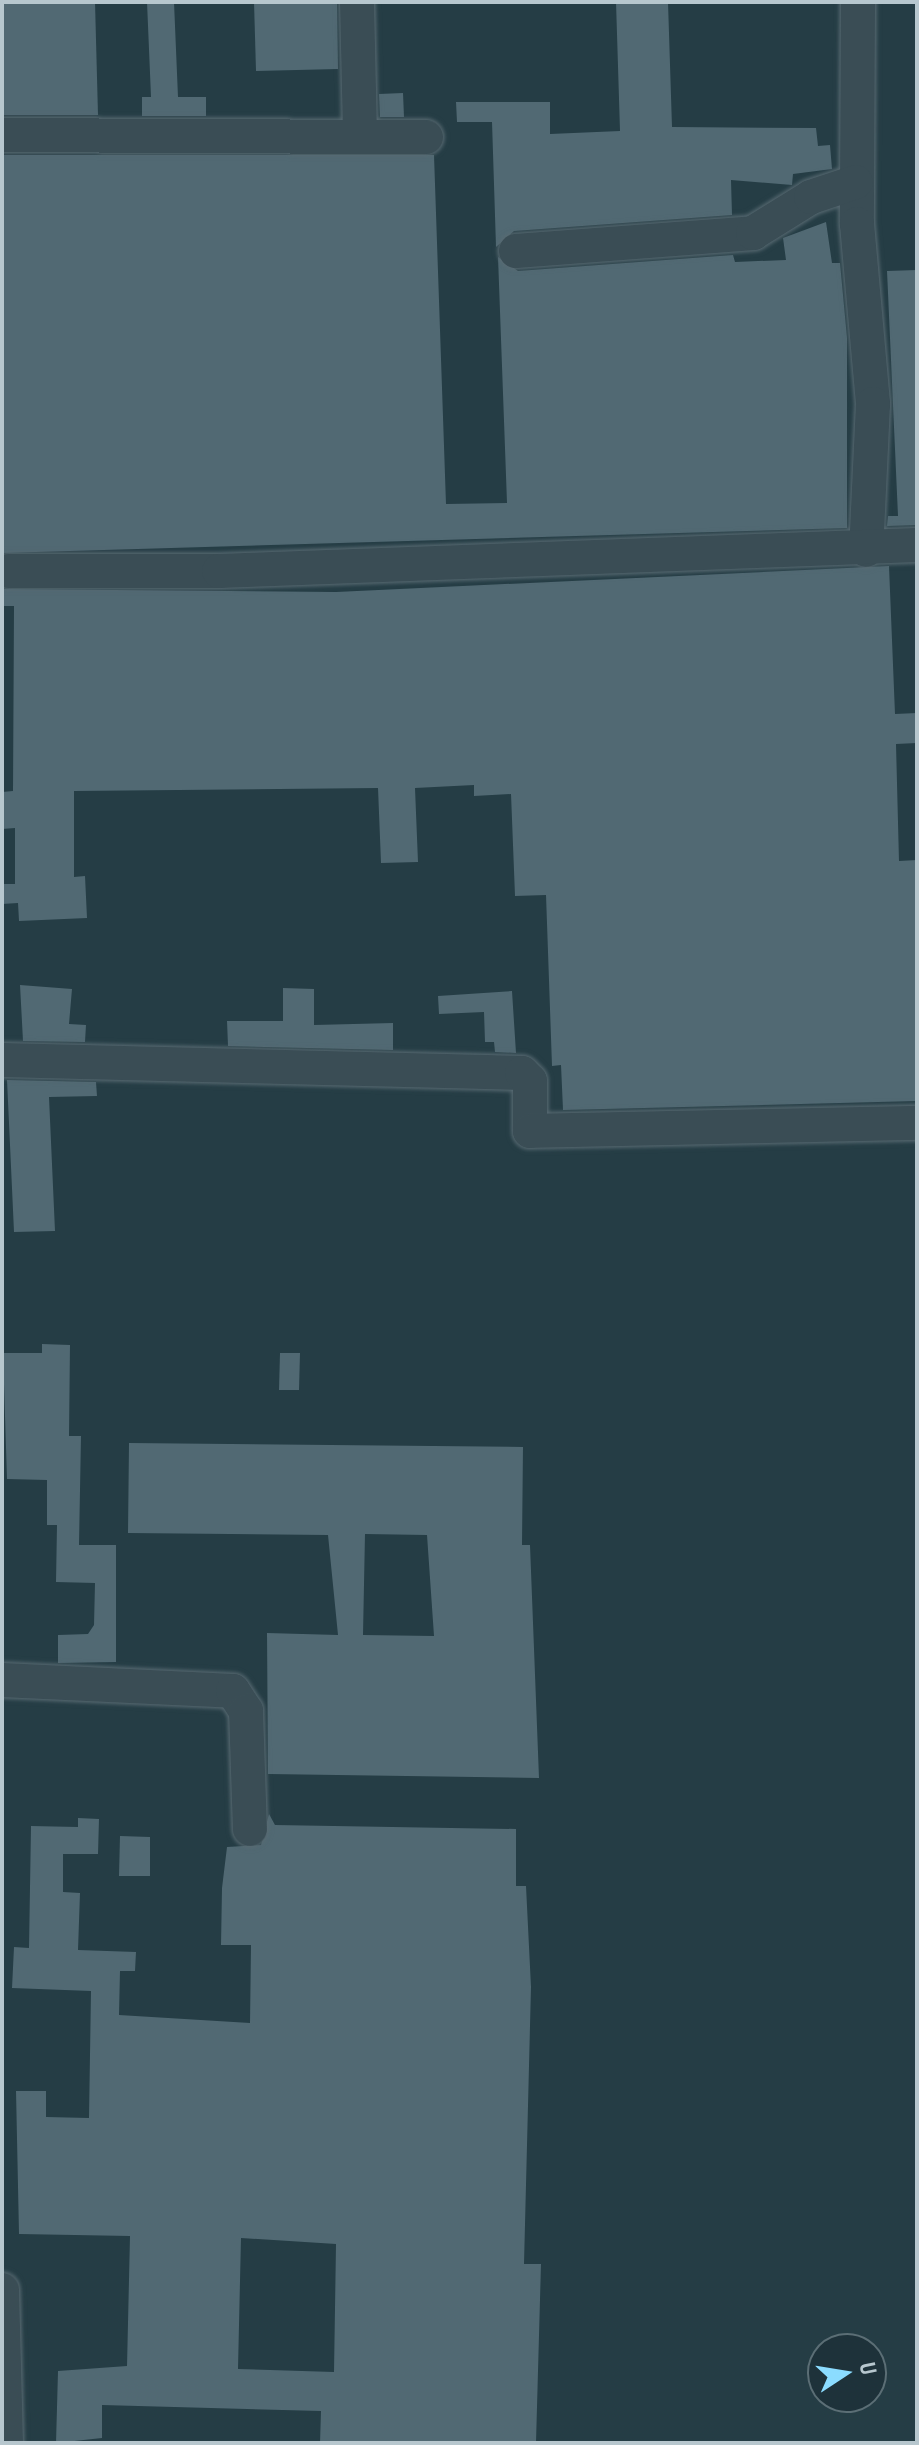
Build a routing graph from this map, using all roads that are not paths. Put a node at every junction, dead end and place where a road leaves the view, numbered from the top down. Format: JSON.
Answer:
{"nodes":[{"id":1,"x":357,"y":2,"type":"edge"},
{"id":2,"x":858,"y":2,"type":"edge"},
{"id":3,"x":2,"y":135,"type":"edge"},
{"id":4,"x":360,"y":135,"type":"junction"},
{"id":5,"x":426,"y":137,"type":"dead end"},
{"id":6,"x":856,"y":182,"type":"junction"},
{"id":7,"x":516,"y":251,"type":"dead end"},
{"id":8,"x":917,"y":545,"type":"edge"},
{"id":9,"x":866,"y":550,"type":"junction"},
{"id":10,"x":9,"y":571,"type":"dead end"},
{"id":11,"x":2,"y":1060,"type":"edge"},
{"id":12,"x":917,"y":1123,"type":"edge"},
{"id":13,"x":2,"y":1680,"type":"edge"},
{"id":14,"x":250,"y":1829,"type":"dead end"},
{"id":15,"x":2,"y":2290,"type":"edge"},
{"id":16,"x":6,"y":2443,"type":"edge"}],
"edges":[{"from":1,"to":4,"type":"street"},
{"from":2,"to":6,"type":"street"},
{"from":3,"to":4,"type":"street"},
{"from":4,"to":5,"type":"street"},
{"from":6,"to":7,"type":"street"},
{"from":6,"to":9,"type":"street"},
{"from":8,"to":9,"type":"street"},
{"from":9,"to":10,"type":"street"},
{"from":11,"to":12,"type":"street"},
{"from":13,"to":14,"type":"street"},
{"from":15,"to":16,"type":"street"}]}
